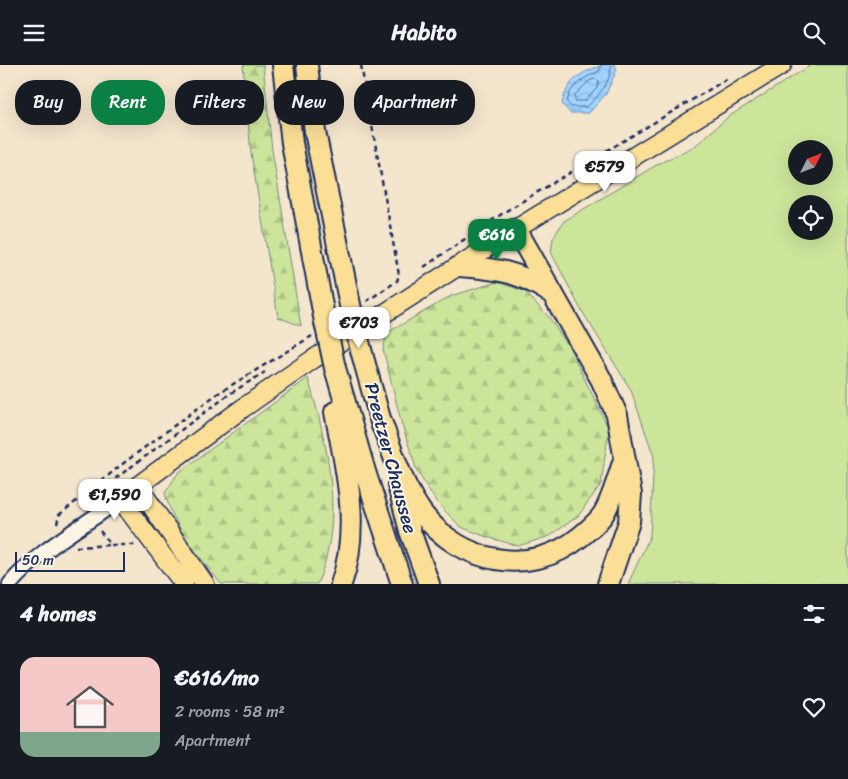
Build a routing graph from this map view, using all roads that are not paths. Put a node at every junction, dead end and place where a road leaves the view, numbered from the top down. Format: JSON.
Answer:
{"nodes":[{"id":1,"x":283,"y":65,"type":"edge"},
{"id":2,"x":307,"y":65,"type":"edge"},
{"id":3,"x":782,"y":65,"type":"edge"},
{"id":4,"x":516,"y":229,"type":"junction"},
{"id":5,"x":460,"y":266,"type":"junction"},
{"id":6,"x":550,"y":292,"type":"junction"},
{"id":7,"x":335,"y":368,"type":"junction"},
{"id":8,"x":378,"y":413,"type":"junction"},
{"id":9,"x":625,"y":458,"type":"junction"},
{"id":10,"x":138,"y":486,"type":"junction"},
{"id":11,"x":120,"y":499,"type":"junction"},
{"id":12,"x":10,"y":584,"type":"edge"},
{"id":13,"x":184,"y":584,"type":"edge"},
{"id":14,"x":205,"y":584,"type":"edge"},
{"id":15,"x":341,"y":584,"type":"edge"},
{"id":16,"x":402,"y":584,"type":"edge"},
{"id":17,"x":429,"y":584,"type":"edge"},
{"id":18,"x":608,"y":584,"type":"edge"}],
"edges":[{"from":1,"to":7,"type":"highway","name":"Preetzer Chaussee","bridge":true},
{"from":2,"to":8,"type":"highway","name":"Preetzer Chaussee","bridge":true},
{"from":3,"to":4,"type":"main road"},
{"from":4,"to":5,"type":"main road"},
{"from":4,"to":6,"type":"highway"},
{"from":5,"to":6,"type":"highway"},
{"from":5,"to":10,"type":"main road"},
{"from":6,"to":9,"type":"highway"},
{"from":7,"to":15,"type":"highway"},
{"from":7,"to":16,"type":"highway","name":"Preetzer Chaussee"},
{"from":8,"to":9,"type":"highway"},
{"from":8,"to":17,"type":"highway","name":"Preetzer Chaussee"},
{"from":9,"to":18,"type":"highway"},
{"from":10,"to":11,"type":"main road"},
{"from":10,"to":14,"type":"main road"},
{"from":11,"to":12,"type":"street"},
{"from":11,"to":13,"type":"main road"}]}
